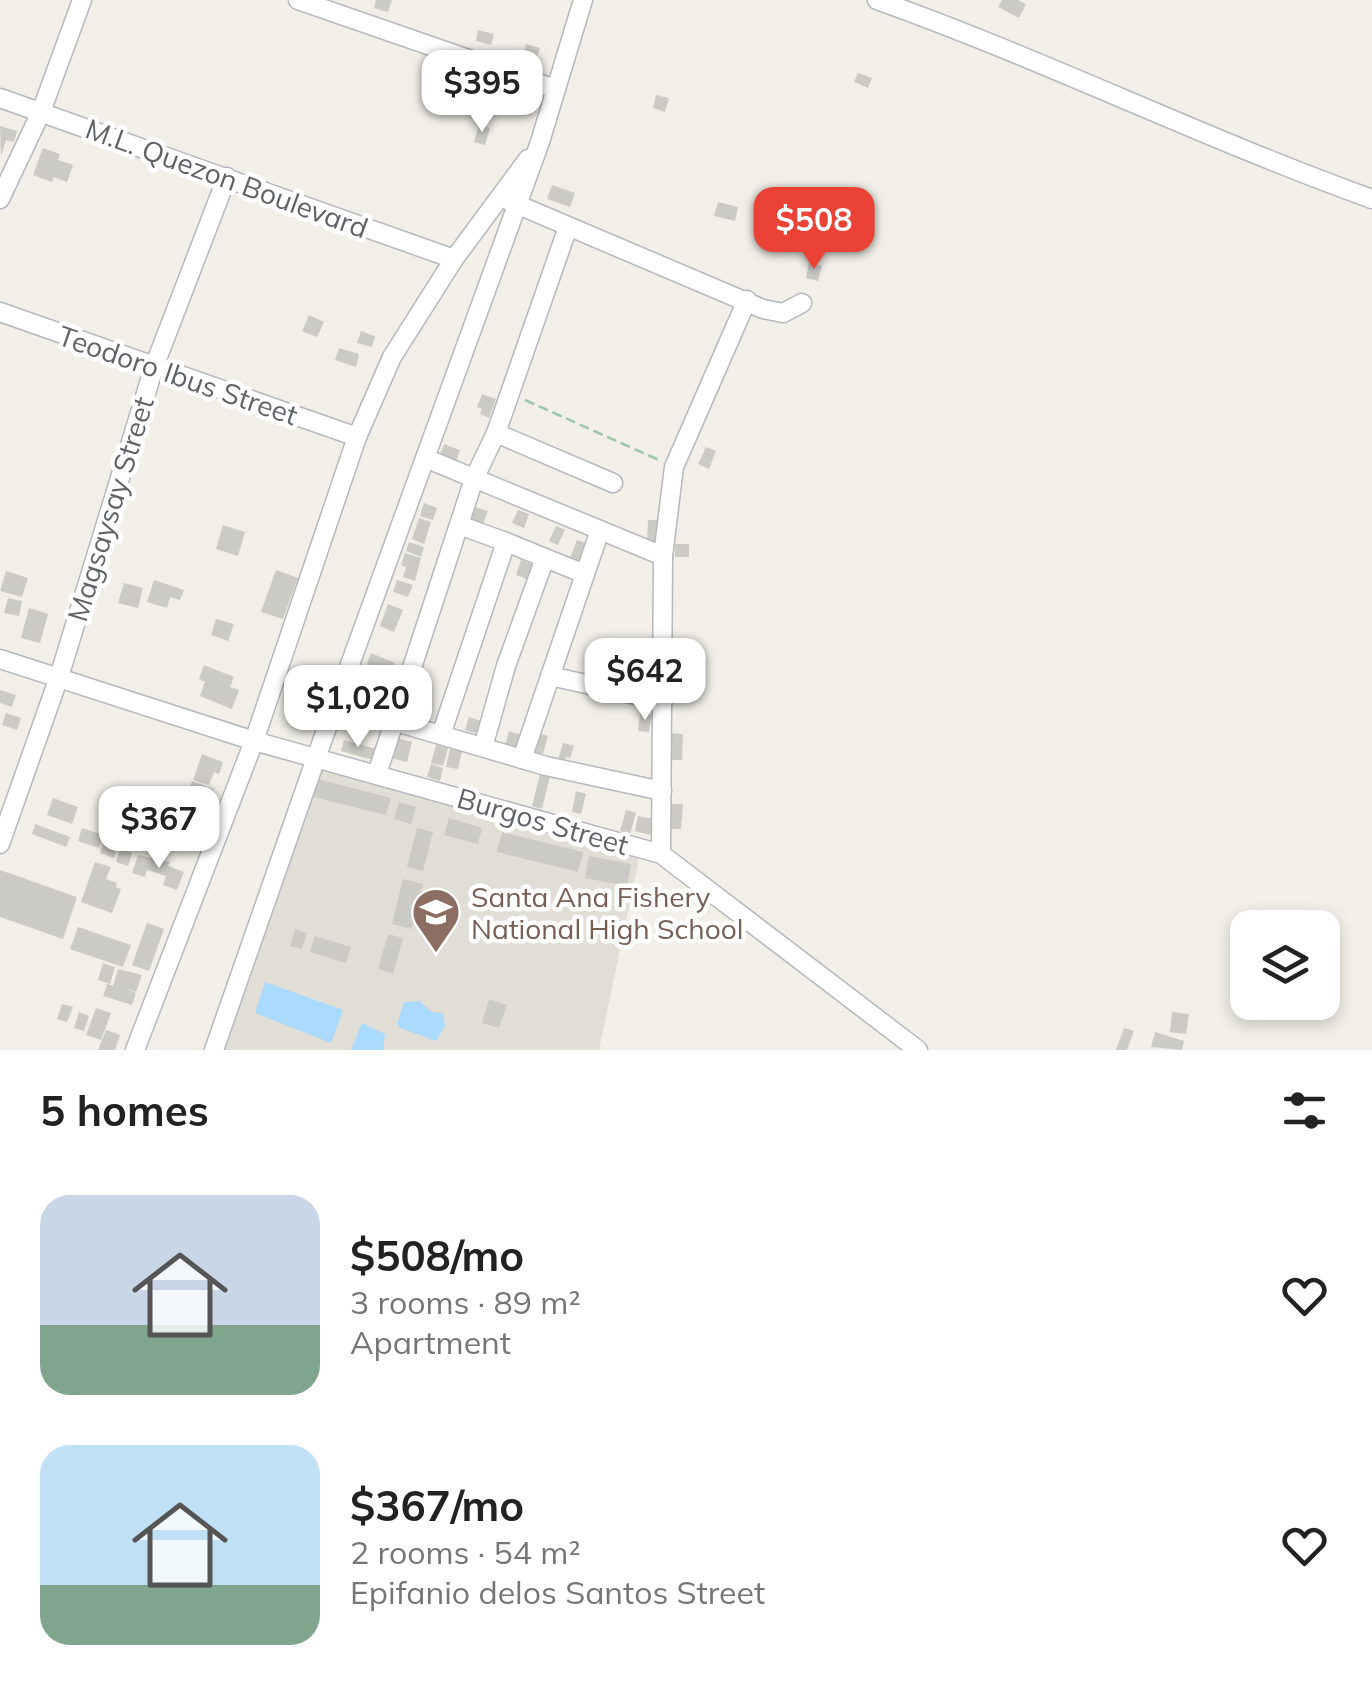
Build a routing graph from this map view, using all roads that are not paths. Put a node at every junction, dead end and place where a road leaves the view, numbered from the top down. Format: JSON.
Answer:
{"nodes":[{"id":1,"x":82,"y":0,"type":"edge"},
{"id":2,"x":298,"y":0,"type":"edge"},
{"id":3,"x":583,"y":0,"type":"edge"},
{"id":4,"x":877,"y":0,"type":"edge"},
{"id":5,"x":554,"y":89,"type":"junction"},
{"id":6,"x":0,"y":98,"type":"edge"},
{"id":7,"x":42,"y":112,"type":"junction"},
{"id":8,"x":227,"y":177,"type":"junction"},
{"id":9,"x":0,"y":199,"type":"edge"},
{"id":10,"x":1372,"y":199,"type":"edge"},
{"id":11,"x":509,"y":201,"type":"junction"},
{"id":12,"x":568,"y":227,"type":"junction"},
{"id":13,"x":454,"y":259,"type":"junction"},
{"id":14,"x":747,"y":300,"type":"junction"},
{"id":15,"x":802,"y":303,"type":"dead end"},
{"id":16,"x":0,"y":312,"type":"edge"},
{"id":17,"x":154,"y":366,"type":"junction"},
{"id":18,"x":496,"y":433,"type":"junction"},
{"id":19,"x":357,"y":437,"type":"junction"},
{"id":20,"x":424,"y":458,"type":"junction"},
{"id":21,"x":474,"y":479,"type":"junction"},
{"id":22,"x":612,"y":483,"type":"dead end"},
{"id":23,"x":459,"y":525,"type":"junction"},
{"id":24,"x":600,"y":530,"type":"junction"},
{"id":25,"x":506,"y":542,"type":"junction"},
{"id":26,"x":663,"y":556,"type":"junction"},
{"id":27,"x":545,"y":558,"type":"junction"},
{"id":28,"x":585,"y":574,"type":"junction"},
{"id":29,"x":0,"y":659,"type":"edge"},
{"id":30,"x":550,"y":676,"type":"junction"},
{"id":31,"x":59,"y":677,"type":"junction"},
{"id":32,"x":663,"y":701,"type":"junction"},
{"id":33,"x":394,"y":721,"type":"junction"},
{"id":34,"x":441,"y":735,"type":"junction"},
{"id":35,"x":254,"y":741,"type":"junction"},
{"id":36,"x":483,"y":747,"type":"junction"},
{"id":37,"x":316,"y":758,"type":"junction"},
{"id":38,"x":522,"y":758,"type":"junction"},
{"id":39,"x":376,"y":774,"type":"junction"},
{"id":40,"x":662,"y":791,"type":"junction"},
{"id":41,"x":0,"y":844,"type":"edge"},
{"id":42,"x":661,"y":854,"type":"junction"},
{"id":43,"x":134,"y":1050,"type":"edge"},
{"id":44,"x":214,"y":1050,"type":"edge"},
{"id":45,"x":918,"y":1050,"type":"edge"}],
"edges":[{"from":1,"to":7,"type":"street"},
{"from":2,"to":5,"type":"street"},
{"from":3,"to":5,"type":"street"},
{"from":4,"to":10,"type":"street"},
{"from":5,"to":11,"type":"street"},
{"from":6,"to":7,"type":"street","name":"M.L. Quezon Boulevard"},
{"from":7,"to":8,"type":"street","name":"M.L. Quezon Boulevard"},
{"from":7,"to":9,"type":"street"},
{"from":8,"to":13,"type":"street","name":"M.L. Quezon Boulevard"},
{"from":8,"to":17,"type":"street","name":"Magsaysay Street"},
{"from":11,"to":12,"type":"street"},
{"from":11,"to":13,"type":"street"},
{"from":11,"to":20,"type":"street"},
{"from":12,"to":14,"type":"street"},
{"from":12,"to":18,"type":"street"},
{"from":13,"to":19,"type":"street"},
{"from":14,"to":15,"type":"street"},
{"from":14,"to":26,"type":"street"},
{"from":16,"to":17,"type":"street","name":"Teodoro Ibus Street"},
{"from":17,"to":19,"type":"street","name":"Teodoro Ibus Street"},
{"from":17,"to":31,"type":"street","name":"Magsaysay Street"},
{"from":18,"to":21,"type":"street"},
{"from":18,"to":22,"type":"street"},
{"from":19,"to":35,"type":"street"},
{"from":20,"to":21,"type":"street"},
{"from":20,"to":37,"type":"street"},
{"from":21,"to":23,"type":"street"},
{"from":21,"to":24,"type":"street"},
{"from":23,"to":25,"type":"street"},
{"from":23,"to":33,"type":"street"},
{"from":24,"to":26,"type":"street"},
{"from":24,"to":28,"type":"street"},
{"from":25,"to":27,"type":"street"},
{"from":25,"to":34,"type":"street"},
{"from":26,"to":32,"type":"street"},
{"from":27,"to":28,"type":"street"},
{"from":27,"to":36,"type":"street"},
{"from":28,"to":30,"type":"street"},
{"from":29,"to":31,"type":"street","name":"Burgos Street"},
{"from":30,"to":32,"type":"street"},
{"from":30,"to":38,"type":"street"},
{"from":31,"to":35,"type":"street","name":"Burgos Street"},
{"from":31,"to":41,"type":"street","name":"Magsaysay Street"},
{"from":32,"to":40,"type":"street"},
{"from":33,"to":34,"type":"street"},
{"from":33,"to":39,"type":"street"},
{"from":34,"to":36,"type":"street"},
{"from":35,"to":37,"type":"street","name":"Burgos Street"},
{"from":35,"to":43,"type":"street"},
{"from":36,"to":38,"type":"street"},
{"from":37,"to":39,"type":"street","name":"Burgos Street"},
{"from":37,"to":44,"type":"street"},
{"from":38,"to":40,"type":"street"},
{"from":39,"to":42,"type":"street","name":"Burgos Street"},
{"from":40,"to":42,"type":"street"},
{"from":42,"to":45,"type":"street","name":"Burgos Street"}]}
